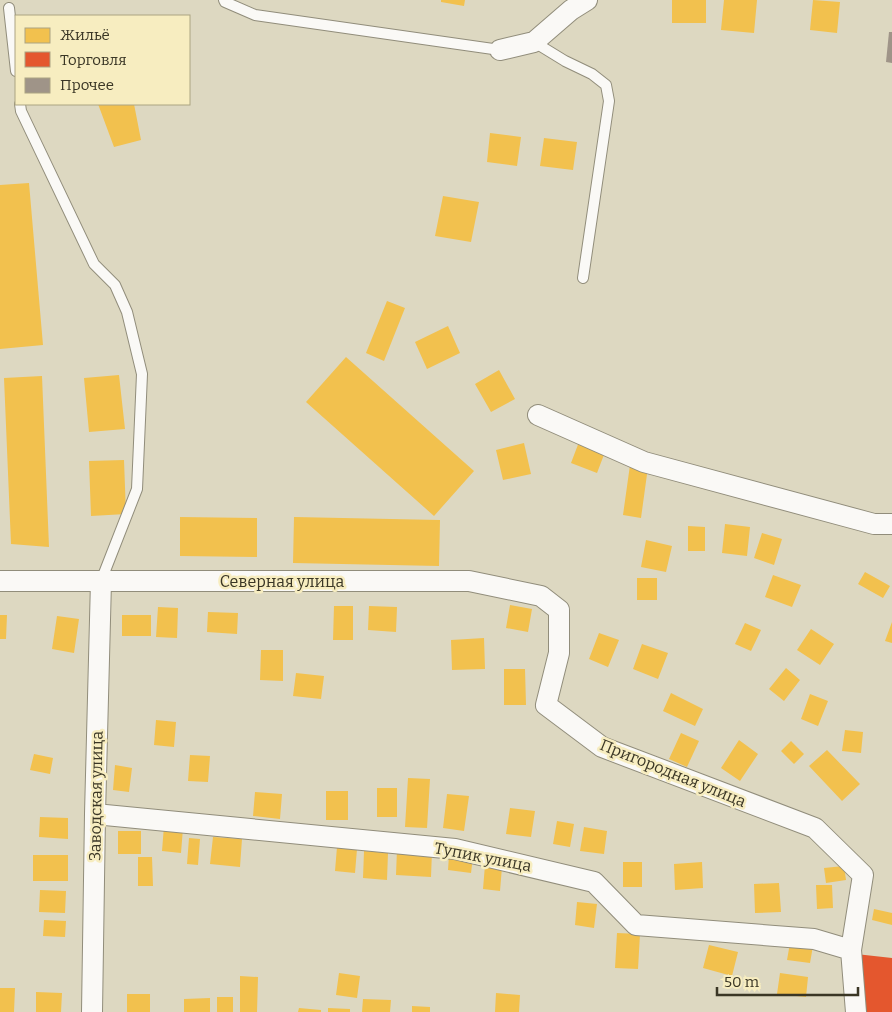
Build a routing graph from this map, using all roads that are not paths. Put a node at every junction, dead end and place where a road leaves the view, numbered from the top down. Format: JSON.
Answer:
{"nodes":[{"id":1,"x":224,"y":0,"type":"edge"},
{"id":2,"x":587,"y":0,"type":"edge"},
{"id":3,"x":9,"y":8,"type":"dead end"},
{"id":4,"x":534,"y":42,"type":"junction"},
{"id":5,"x":500,"y":50,"type":"joint"},
{"id":6,"x":15,"y":62,"type":"edge"},
{"id":7,"x":20,"y":105,"type":"edge"},
{"id":8,"x":582,"y":278,"type":"dead end"},
{"id":9,"x":538,"y":415,"type":"dead end"},
{"id":10,"x":892,"y":524,"type":"edge"},
{"id":11,"x":0,"y":581,"type":"edge"},
{"id":12,"x":102,"y":581,"type":"junction"},
{"id":13,"x":559,"y":610,"type":"joint"},
{"id":14,"x":95,"y":814,"type":"junction"},
{"id":15,"x":850,"y":950,"type":"junction"},
{"id":16,"x":92,"y":1012,"type":"edge"},
{"id":17,"x":856,"y":1012,"type":"edge"}],
"edges":[{"from":1,"to":5,"type":"lane"},
{"from":2,"to":4,"type":"street"},
{"from":3,"to":6,"type":"lane"},
{"from":4,"to":5,"type":"street"},
{"from":4,"to":8,"type":"lane"},
{"from":7,"to":12,"type":"lane"},
{"from":9,"to":10,"type":"street"},
{"from":11,"to":12,"type":"street","name":"Северная улица"},
{"from":12,"to":13,"type":"street","name":"Северная улица"},
{"from":12,"to":14,"type":"street","name":"Заводская улица"},
{"from":13,"to":15,"type":"street","name":"Пригородная улица"},
{"from":14,"to":15,"type":"street","name":"Тупик улица"},
{"from":14,"to":16,"type":"street","name":"Заводская улица"},
{"from":15,"to":17,"type":"street"}]}
